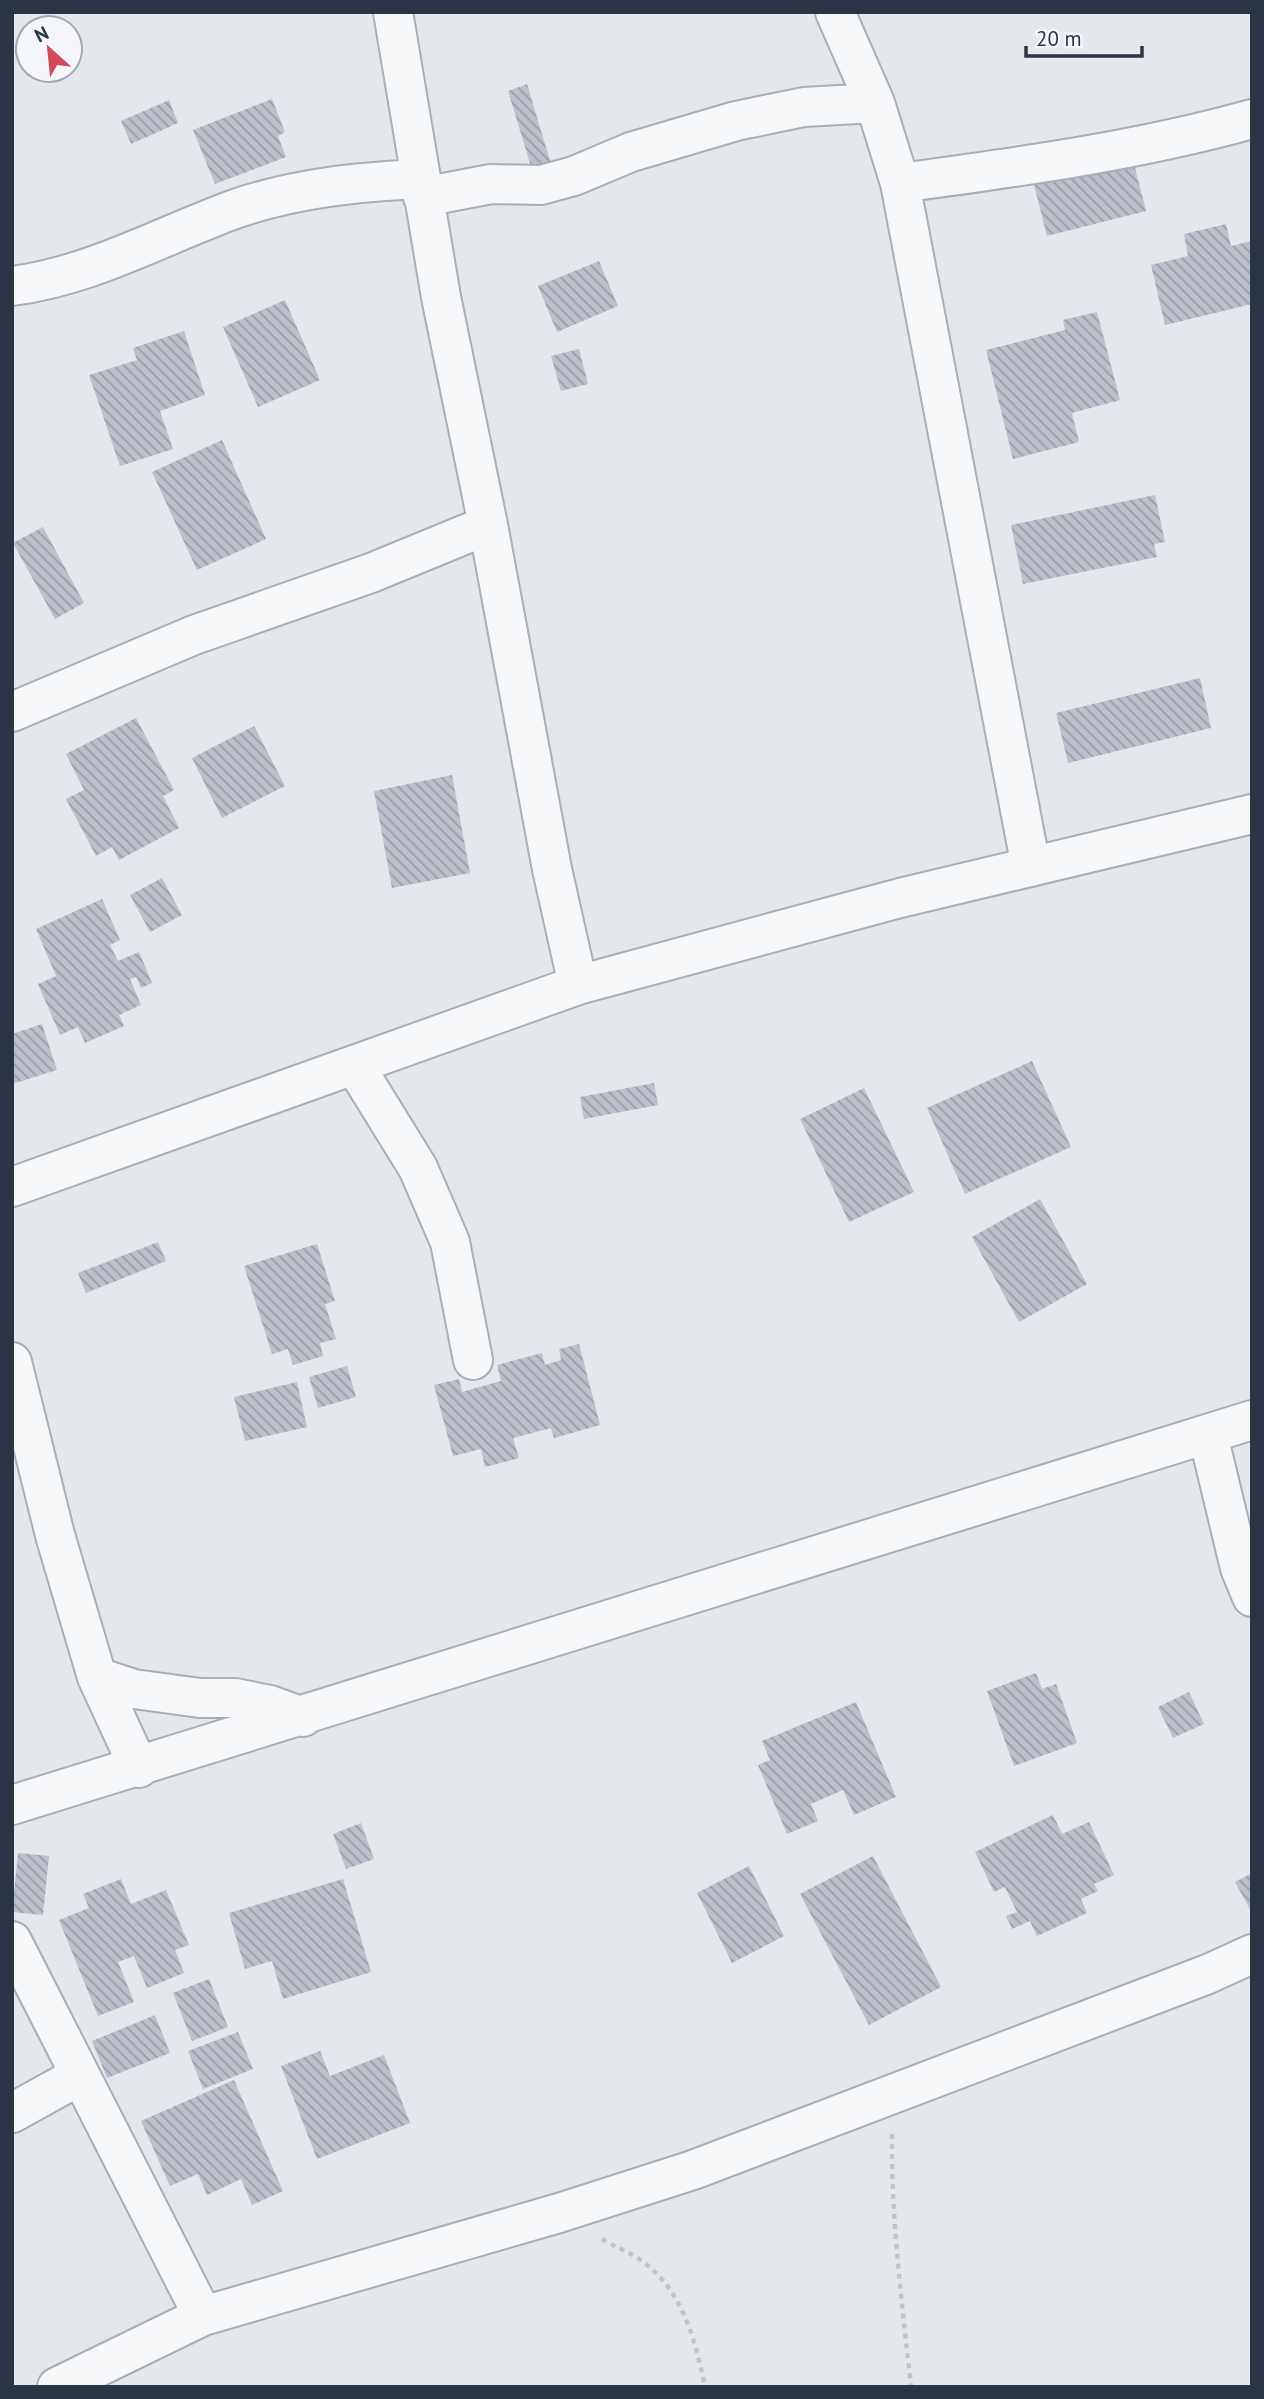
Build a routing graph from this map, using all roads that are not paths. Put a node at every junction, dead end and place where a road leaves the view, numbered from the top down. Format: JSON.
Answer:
{"nodes":[{"id":1,"x":393,"y":12,"type":"edge"},
{"id":2,"x":835,"y":12,"type":"edge"},
{"id":3,"x":875,"y":103,"type":"junction"},
{"id":4,"x":1252,"y":119,"type":"edge"},
{"id":5,"x":900,"y":183,"type":"junction"},
{"id":6,"x":422,"y":188,"type":"junction"},
{"id":7,"x":12,"y":286,"type":"edge"},
{"id":8,"x":488,"y":525,"type":"junction"},
{"id":9,"x":12,"y":712,"type":"edge"},
{"id":10,"x":1252,"y":814,"type":"edge"},
{"id":11,"x":1031,"y":867,"type":"junction"},
{"id":12,"x":579,"y":985,"type":"junction"},
{"id":13,"x":355,"y":1066,"type":"junction"},
{"id":14,"x":12,"y":1188,"type":"edge"},
{"id":15,"x":473,"y":1360,"type":"dead end"},
{"id":16,"x":12,"y":1362,"type":"edge"},
{"id":17,"x":1252,"y":1420,"type":"edge"},
{"id":18,"x":1208,"y":1434,"type":"junction"},
{"id":19,"x":1252,"y":1597,"type":"edge"},
{"id":20,"x":97,"y":1677,"type":"junction"},
{"id":21,"x":303,"y":1717,"type":"junction"},
{"id":22,"x":139,"y":1768,"type":"junction"},
{"id":23,"x":12,"y":1805,"type":"edge"},
{"id":24,"x":12,"y":1941,"type":"edge"},
{"id":25,"x":1252,"y":1954,"type":"edge"},
{"id":26,"x":79,"y":2076,"type":"junction"},
{"id":27,"x":12,"y":2113,"type":"edge"},
{"id":28,"x":203,"y":2316,"type":"junction"},
{"id":29,"x":57,"y":2387,"type":"edge"}],
"edges":[{"from":1,"to":6,"type":"street"},
{"from":2,"to":3,"type":"street"},
{"from":3,"to":5,"type":"street"},
{"from":3,"to":6,"type":"street"},
{"from":4,"to":5,"type":"street"},
{"from":5,"to":11,"type":"street"},
{"from":6,"to":7,"type":"street"},
{"from":6,"to":8,"type":"street"},
{"from":8,"to":9,"type":"street"},
{"from":8,"to":12,"type":"street"},
{"from":10,"to":11,"type":"street"},
{"from":11,"to":12,"type":"street"},
{"from":12,"to":13,"type":"street"},
{"from":13,"to":14,"type":"street"},
{"from":13,"to":15,"type":"street"},
{"from":16,"to":20,"type":"street"},
{"from":17,"to":18,"type":"street"},
{"from":18,"to":19,"type":"street"},
{"from":18,"to":21,"type":"street"},
{"from":20,"to":21,"type":"street"},
{"from":20,"to":22,"type":"street"},
{"from":21,"to":22,"type":"street"},
{"from":22,"to":23,"type":"street"},
{"from":24,"to":26,"type":"street"},
{"from":25,"to":28,"type":"street"},
{"from":26,"to":27,"type":"street"},
{"from":26,"to":28,"type":"street"},
{"from":28,"to":29,"type":"street"}]}
